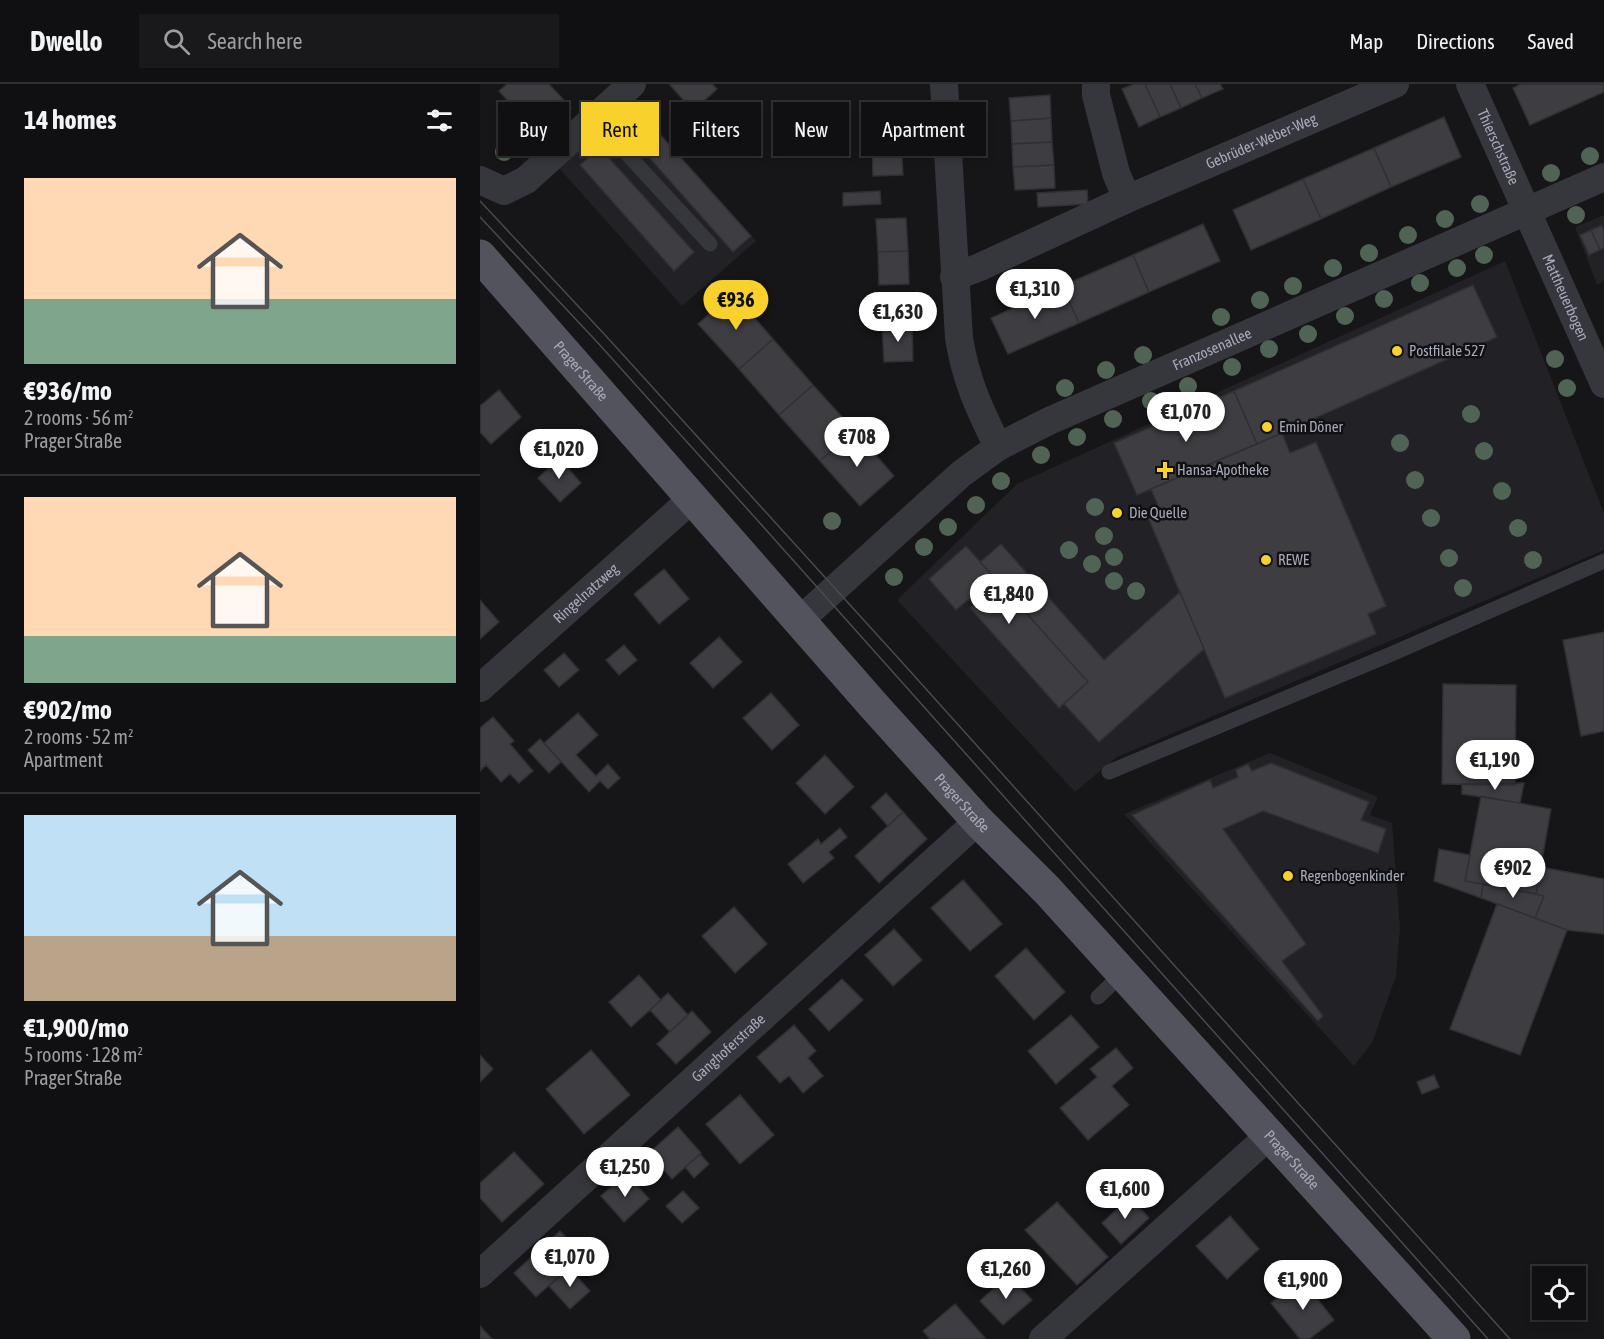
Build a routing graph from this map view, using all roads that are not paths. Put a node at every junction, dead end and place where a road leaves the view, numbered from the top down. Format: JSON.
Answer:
{"nodes":[{"id":1,"x":632,"y":84,"type":"edge"},
{"id":2,"x":944,"y":84,"type":"edge"},
{"id":3,"x":1095,"y":84,"type":"edge"},
{"id":4,"x":1395,"y":84,"type":"edge"},
{"id":5,"x":1470,"y":84,"type":"edge"},
{"id":6,"x":612,"y":102,"type":"edge"},
{"id":7,"x":581,"y":130,"type":"edge"},
{"id":8,"x":629,"y":156,"type":"edge"},
{"id":9,"x":1604,"y":177,"type":"edge"},
{"id":10,"x":480,"y":180,"type":"edge"},
{"id":11,"x":1127,"y":199,"type":"junction"},
{"id":12,"x":1528,"y":211,"type":"junction"},
{"id":13,"x":710,"y":244,"type":"dead end"},
{"id":14,"x":480,"y":256,"type":"edge"},
{"id":15,"x":954,"y":277,"type":"junction"},
{"id":16,"x":1604,"y":384,"type":"edge"},
{"id":17,"x":998,"y":447,"type":"junction"},
{"id":18,"x":693,"y":498,"type":"junction"},
{"id":19,"x":1604,"y":561,"type":"edge"},
{"id":20,"x":799,"y":621,"type":"junction"},
{"id":21,"x":480,"y":688,"type":"edge"},
{"id":22,"x":1109,"y":772,"type":"dead end"},
{"id":23,"x":978,"y":821,"type":"junction"},
{"id":24,"x":1123,"y":973,"type":"junction"},
{"id":25,"x":1098,"y":997,"type":"dead end"},
{"id":26,"x":1270,"y":1135,"type":"junction"},
{"id":27,"x":480,"y":1274,"type":"edge"},
{"id":28,"x":1042,"y":1339,"type":"edge"},
{"id":29,"x":1454,"y":1339,"type":"edge"}],
"edges":[{"from":1,"to":6,"type":"street"},
{"from":2,"to":15,"type":"street"},
{"from":3,"to":11,"type":"street"},
{"from":4,"to":11,"type":"street","name":"Gebrüder-Weber-Weg"},
{"from":5,"to":12,"type":"street","name":"Thierschstraße"},
{"from":7,"to":10,"type":"street"},
{"from":8,"to":13,"type":"lane"},
{"from":9,"to":12,"type":"street","name":"Franzosenallee"},
{"from":11,"to":15,"type":"street","name":"Gebrüder-Weber-Weg"},
{"from":12,"to":16,"type":"street","name":"Mattheuerbogen"},
{"from":12,"to":17,"type":"street","name":"Franzosenallee"},
{"from":14,"to":18,"type":"main road","name":"Prager Straße"},
{"from":15,"to":17,"type":"street"},
{"from":17,"to":20,"type":"street","name":"Franzosenallee"},
{"from":18,"to":20,"type":"main road","name":"Prager Straße"},
{"from":18,"to":21,"type":"street","name":"Ringelnatzweg"},
{"from":19,"to":22,"type":"lane"},
{"from":20,"to":23,"type":"main road","name":"Prager Straße"},
{"from":23,"to":24,"type":"main road","name":"Prager Straße"},
{"from":23,"to":27,"type":"street","name":"Ganghoferstraße"},
{"from":24,"to":25,"type":"lane"},
{"from":24,"to":26,"type":"main road","name":"Prager Straße"},
{"from":26,"to":28,"type":"street"},
{"from":26,"to":29,"type":"main road","name":"Prager Straße"}]}
